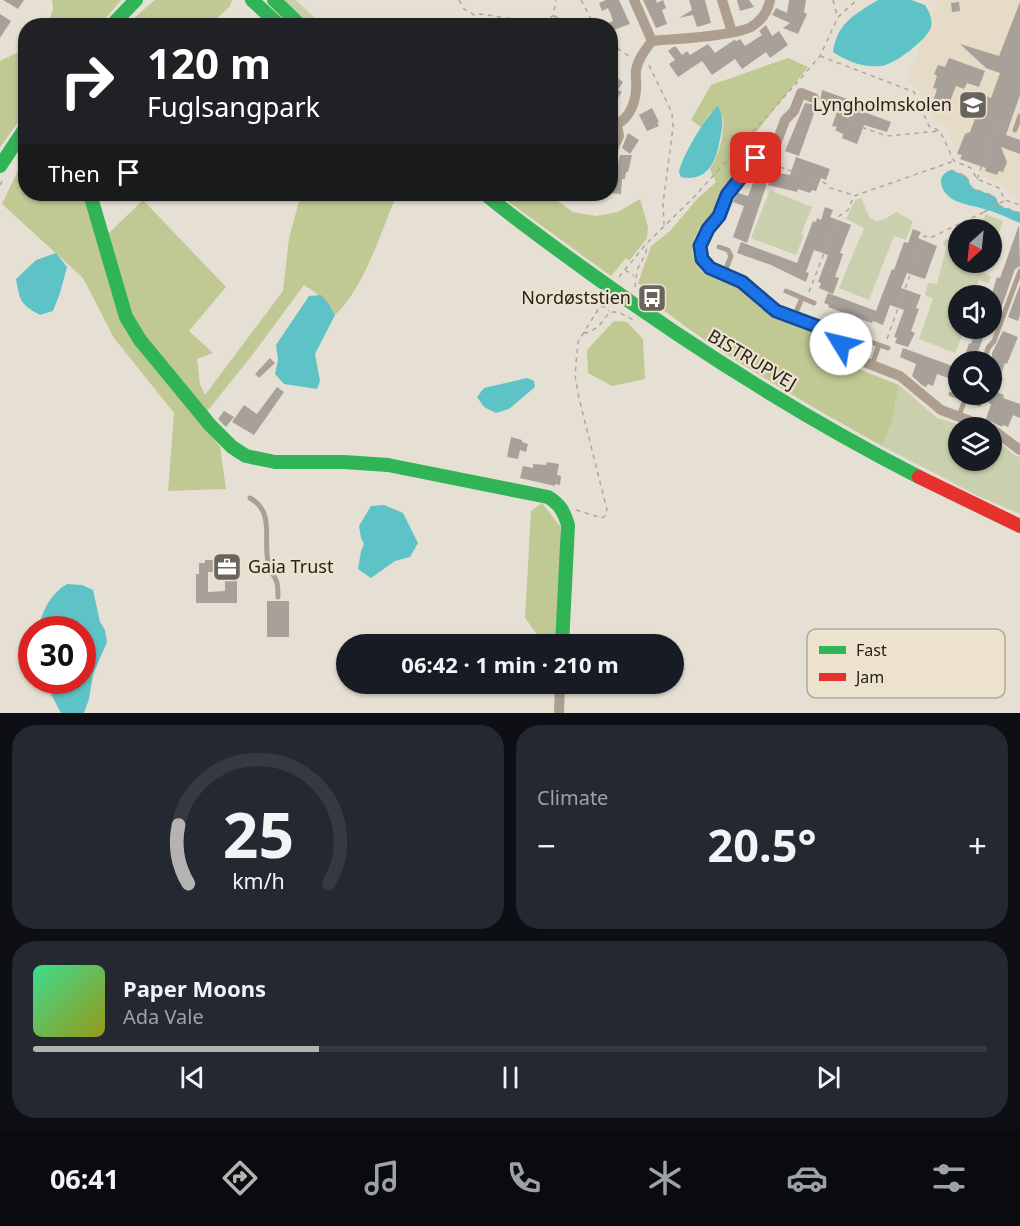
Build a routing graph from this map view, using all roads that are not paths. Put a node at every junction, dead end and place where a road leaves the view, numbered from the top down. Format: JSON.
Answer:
{"nodes":[{"id":1,"x":134,"y":0,"type":"edge"},
{"id":2,"x":252,"y":0,"type":"edge"},
{"id":3,"x":274,"y":0,"type":"edge"},
{"id":4,"x":634,"y":0,"type":"edge"},
{"id":5,"x":722,"y":0,"type":"edge"},
{"id":6,"x":770,"y":0,"type":"edge"},
{"id":7,"x":118,"y":18,"type":"edge"},
{"id":8,"x":271,"y":18,"type":"edge"},
{"id":9,"x":293,"y":18,"type":"edge"},
{"id":10,"x":732,"y":32,"type":"junction"},
{"id":11,"x":652,"y":41,"type":"junction"},
{"id":12,"x":814,"y":98,"type":"road end"},
{"id":13,"x":1020,"y":116,"type":"edge"},
{"id":14,"x":618,"y":123,"type":"edge"},
{"id":15,"x":1015,"y":130,"type":"road end"},
{"id":16,"x":18,"y":139,"type":"edge"},
{"id":17,"x":0,"y":166,"type":"edge"},
{"id":18,"x":92,"y":201,"type":"edge"},
{"id":19,"x":493,"y":201,"type":"edge"},
{"id":20,"x":719,"y":247,"type":"dead end"},
{"id":21,"x":1020,"y":271,"type":"edge"},
{"id":22,"x":724,"y":274,"type":"junction"},
{"id":23,"x":786,"y":291,"type":"dead end"},
{"id":24,"x":804,"y":298,"type":"junction"},
{"id":25,"x":814,"y":303,"type":"dead end"},
{"id":26,"x":794,"y":317,"type":"junction"},
{"id":27,"x":862,"y":339,"type":"dead end"},
{"id":28,"x":987,"y":351,"type":"edge"},
{"id":29,"x":872,"y":365,"type":"junction"},
{"id":30,"x":966,"y":405,"type":"edge"},
{"id":31,"x":959,"y":416,"type":"joint"},
{"id":32,"x":1002,"y":437,"type":"edge"},
{"id":33,"x":1020,"y":450,"type":"edge"},
{"id":34,"x":250,"y":498,"type":"dead end"},
{"id":35,"x":1020,"y":526,"type":"edge"},
{"id":36,"x":278,"y":597,"type":"dead end"},
{"id":37,"x":563,"y":634,"type":"edge"},
{"id":38,"x":559,"y":694,"type":"edge"},
{"id":39,"x":558,"y":713,"type":"edge"}],
"edges":[{"from":1,"to":7,"type":"street"},
{"from":2,"to":8,"type":"street"},
{"from":3,"to":9,"type":"street"},
{"from":4,"to":11,"type":"street"},
{"from":5,"to":10,"type":"street"},
{"from":6,"to":10,"type":"street"},
{"from":10,"to":11,"type":"street"},
{"from":11,"to":14,"type":"street"},
{"from":12,"to":22,"type":"street"},
{"from":13,"to":15,"type":"lane"},
{"from":16,"to":17,"type":"street"},
{"from":18,"to":37,"type":"street"},
{"from":19,"to":35,"type":"street","name":"BISTRUPVEJ"},
{"from":20,"to":22,"type":"lane"},
{"from":21,"to":28,"type":"lane"},
{"from":22,"to":26,"type":"street"},
{"from":23,"to":24,"type":"lane"},
{"from":24,"to":25,"type":"lane"},
{"from":24,"to":26,"type":"lane"},
{"from":26,"to":29,"type":"street"},
{"from":27,"to":29,"type":"lane"},
{"from":29,"to":31,"type":"street"},
{"from":30,"to":31,"type":"lane"},
{"from":32,"to":33,"type":"street"},
{"from":34,"to":36,"type":"lane"},
{"from":38,"to":39,"type":"street"}]}
